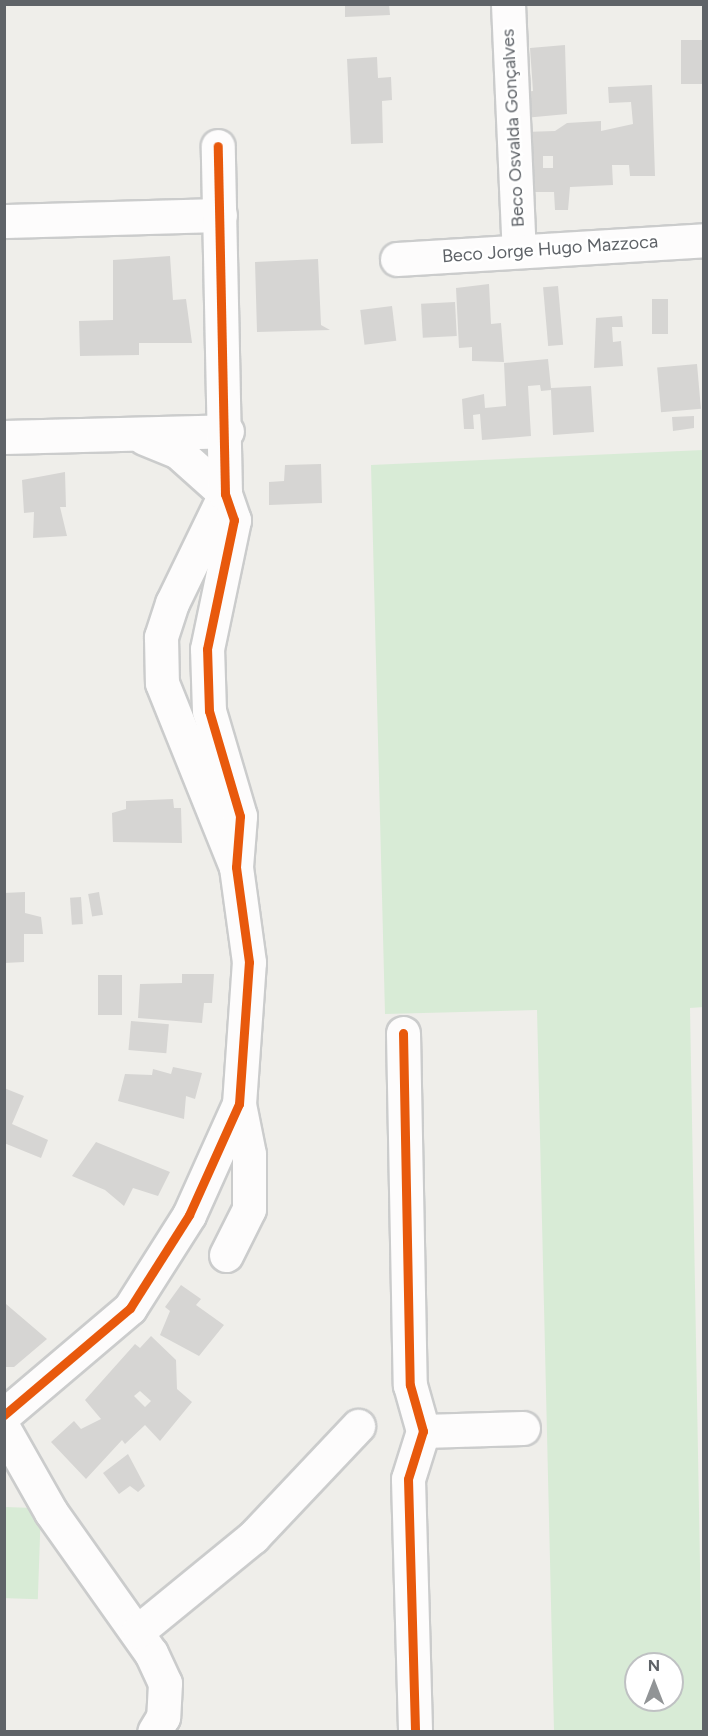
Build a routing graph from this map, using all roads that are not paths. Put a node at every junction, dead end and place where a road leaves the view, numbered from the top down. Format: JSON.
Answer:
{"nodes":[{"id":1,"x":508,"y":4,"type":"edge"},
{"id":2,"x":218,"y":146,"type":"dead end"},
{"id":3,"x":220,"y":215,"type":"junction"},
{"id":4,"x":4,"y":221,"type":"edge"},
{"id":5,"x":704,"y":240,"type":"edge"},
{"id":6,"x":519,"y":251,"type":"junction"},
{"id":7,"x":398,"y":259,"type":"dead end"},
{"id":8,"x":227,"y":431,"type":"junction"},
{"id":9,"x":137,"y":435,"type":"junction"},
{"id":10,"x":4,"y":437,"type":"edge"},
{"id":11,"x":225,"y":494,"type":"junction"},
{"id":12,"x":236,"y":867,"type":"junction"},
{"id":13,"x":403,"y":1033,"type":"dead end"},
{"id":14,"x":239,"y":1104,"type":"junction"},
{"id":15,"x":226,"y":1255,"type":"dead end"},
{"id":16,"x":4,"y":1415,"type":"edge"},
{"id":17,"x":358,"y":1426,"type":"dead end"},
{"id":18,"x":524,"y":1428,"type":"dead end"},
{"id":19,"x":4,"y":1430,"type":"edge"},
{"id":20,"x":423,"y":1431,"type":"junction"},
{"id":21,"x":138,"y":1631,"type":"junction"},
{"id":22,"x":154,"y":1731,"type":"edge"},
{"id":23,"x":415,"y":1731,"type":"edge"}],
"edges":[{"from":1,"to":6,"type":"street","name":"Beco Osvalda Gonçalves"},
{"from":2,"to":3,"type":"street"},
{"from":3,"to":4,"type":"street"},
{"from":3,"to":8,"type":"street"},
{"from":5,"to":6,"type":"street","name":"Beco Jorge Hugo Mazzoca"},
{"from":6,"to":7,"type":"street","name":"Beco Jorge Hugo Mazzoca"},
{"from":8,"to":9,"type":"street"},
{"from":8,"to":11,"type":"street"},
{"from":9,"to":10,"type":"street"},
{"from":9,"to":11,"type":"street"},
{"from":11,"to":12,"type":"street"},
{"from":11,"to":12,"type":"street"},
{"from":12,"to":14,"type":"street"},
{"from":13,"to":20,"type":"street"},
{"from":14,"to":15,"type":"street"},
{"from":14,"to":16,"type":"street"},
{"from":17,"to":21,"type":"street"},
{"from":18,"to":20,"type":"street"},
{"from":19,"to":21,"type":"street"},
{"from":20,"to":23,"type":"street"},
{"from":21,"to":22,"type":"street"}]}
